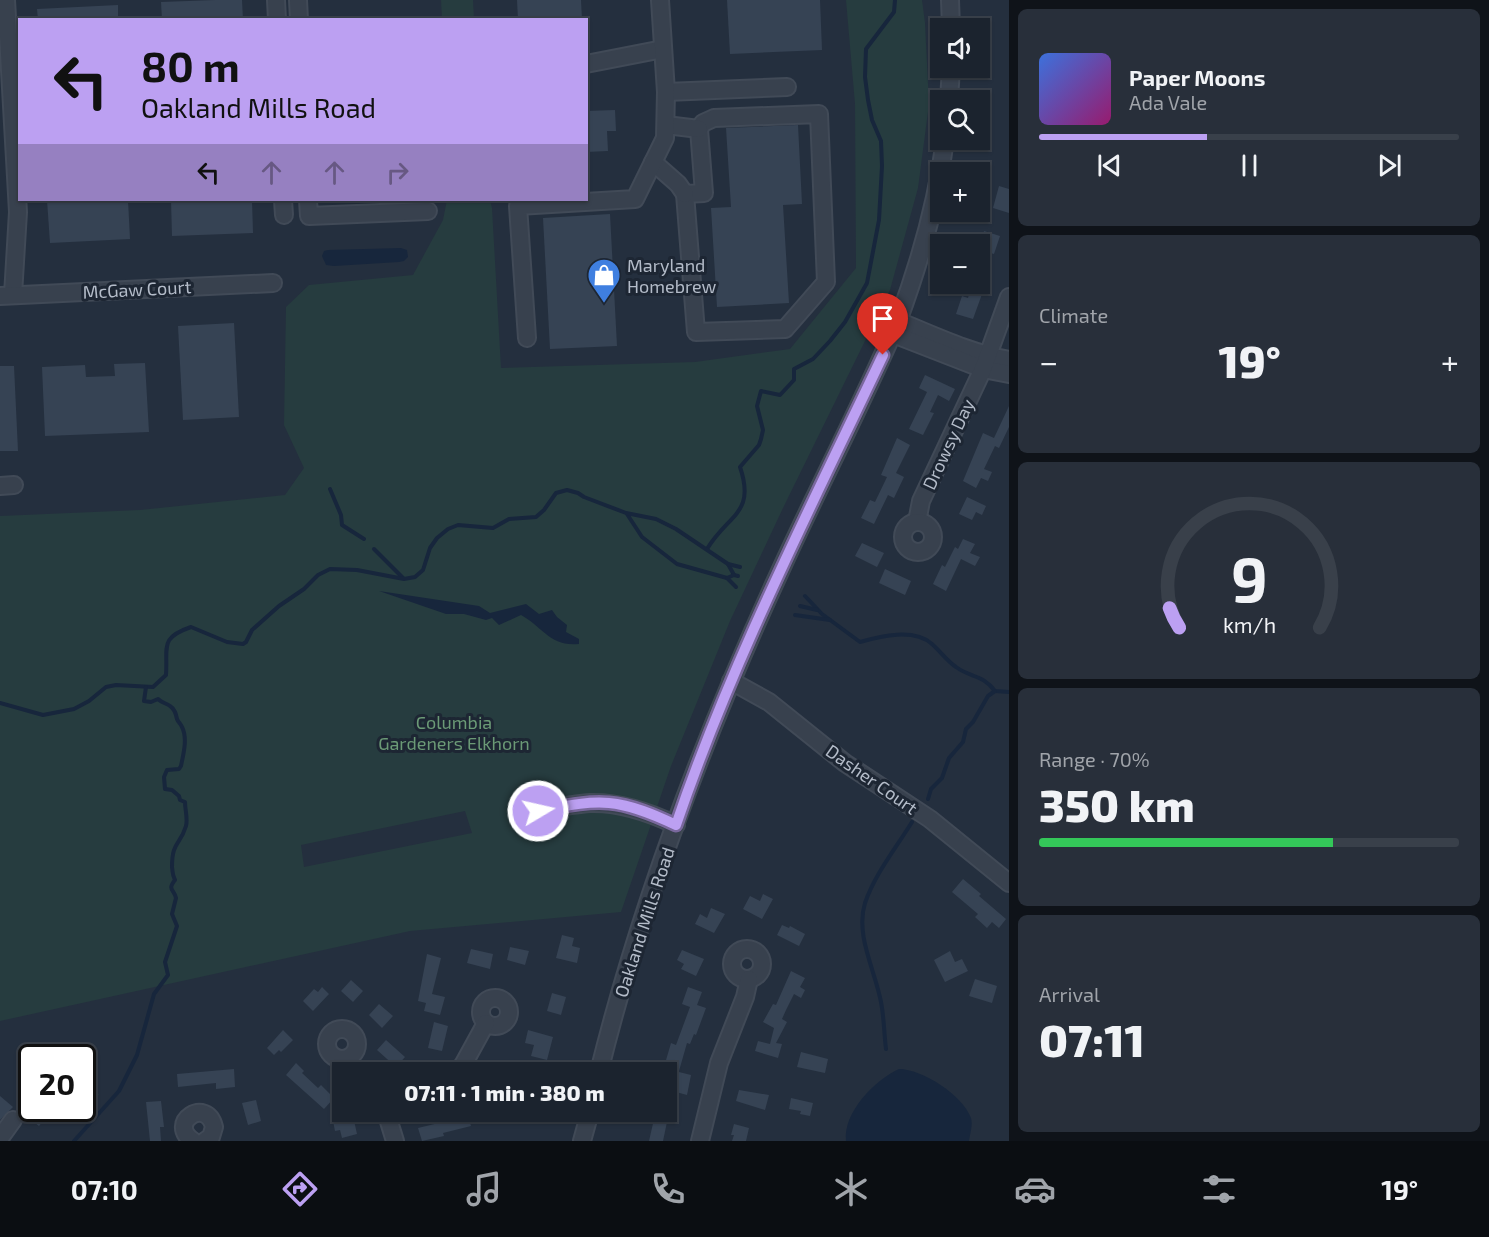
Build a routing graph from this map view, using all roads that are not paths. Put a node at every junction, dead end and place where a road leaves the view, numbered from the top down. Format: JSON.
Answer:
{"nodes":[{"id":1,"x":6,"y":0,"type":"edge"},
{"id":2,"x":276,"y":0,"type":"edge"},
{"id":3,"x":298,"y":0,"type":"edge"},
{"id":4,"x":660,"y":0,"type":"edge"},
{"id":5,"x":950,"y":0,"type":"edge"},
{"id":6,"x":277,"y":18,"type":"edge"},
{"id":7,"x":299,"y":18,"type":"edge"},
{"id":8,"x":951,"y":18,"type":"edge"},
{"id":9,"x":663,"y":49,"type":"junction"},
{"id":10,"x":588,"y":64,"type":"edge"},
{"id":11,"x":787,"y":87,"type":"dead end"},
{"id":12,"x":666,"y":92,"type":"junction"},
{"id":13,"x":666,"y":125,"type":"junction"},
{"id":14,"x":699,"y":129,"type":"junction"},
{"id":15,"x":943,"y":150,"type":"edge"},
{"id":16,"x":653,"y":162,"type":"junction"},
{"id":17,"x":685,"y":194,"type":"junction"},
{"id":18,"x":308,"y":201,"type":"edge"},
{"id":19,"x":428,"y":211,"type":"dead end"},
{"id":20,"x":273,"y":283,"type":"dead end"},
{"id":21,"x":6,"y":296,"type":"edge"},
{"id":22,"x":1009,"y":297,"type":"edge"},
{"id":23,"x":896,"y":327,"type":"junction"},
{"id":24,"x":528,"y":338,"type":"dead end"},
{"id":25,"x":1009,"y":360,"type":"edge"},
{"id":26,"x":986,"y":363,"type":"junction"},
{"id":27,"x":1009,"y":374,"type":"edge"},
{"id":28,"x":917,"y":522,"type":"dead end"},
{"id":29,"x":731,"y":681,"type":"junction"},
{"id":30,"x":538,"y":811,"type":"dead end"},
{"id":31,"x":676,"y":825,"type":"junction"},
{"id":32,"x":1009,"y":884,"type":"edge"},
{"id":33,"x":749,"y":979,"type":"dead end"},
{"id":34,"x":486,"y":1023,"type":"dead end"},
{"id":35,"x":465,"y":1062,"type":"edge"},
{"id":36,"x":602,"y":1062,"type":"edge"},
{"id":37,"x":13,"y":1120,"type":"dead end"},
{"id":38,"x":389,"y":1122,"type":"edge"},
{"id":39,"x":587,"y":1122,"type":"edge"},
{"id":40,"x":0,"y":1138,"type":"edge"},
{"id":41,"x":192,"y":1141,"type":"edge"},
{"id":42,"x":206,"y":1141,"type":"edge"},
{"id":43,"x":395,"y":1141,"type":"edge"},
{"id":44,"x":582,"y":1141,"type":"edge"},
{"id":45,"x":700,"y":1141,"type":"edge"}],
"edges":[{"from":1,"to":21,"type":"street"},
{"from":2,"to":6,"type":"street"},
{"from":3,"to":7,"type":"street"},
{"from":4,"to":9,"type":"street"},
{"from":5,"to":8,"type":"street"},
{"from":9,"to":10,"type":"street"},
{"from":9,"to":12,"type":"street"},
{"from":11,"to":12,"type":"street"},
{"from":12,"to":13,"type":"street"},
{"from":13,"to":14,"type":"street"},
{"from":13,"to":16,"type":"street"},
{"from":14,"to":17,"type":"street"},
{"from":14,"to":17,"type":"street"},
{"from":15,"to":23,"type":"street","name":"Oakland Mills Road"},
{"from":16,"to":17,"type":"street"},
{"from":16,"to":24,"type":"street"},
{"from":18,"to":19,"type":"street"},
{"from":20,"to":21,"type":"street","name":"McGaw Court"},
{"from":22,"to":26,"type":"street","name":"Drowsy Day"},
{"from":23,"to":26,"type":"street"},
{"from":23,"to":29,"type":"street","name":"Oakland Mills Road"},
{"from":25,"to":26,"type":"street"},
{"from":26,"to":27,"type":"street"},
{"from":26,"to":28,"type":"street","name":"Drowsy Day"},
{"from":29,"to":31,"type":"street","name":"Oakland Mills Road"},
{"from":29,"to":32,"type":"street","name":"Dasher Court"},
{"from":30,"to":31,"type":"street"},
{"from":31,"to":36,"type":"street","name":"Oakland Mills Road"},
{"from":33,"to":45,"type":"street"},
{"from":34,"to":35,"type":"street"},
{"from":37,"to":40,"type":"street"},
{"from":38,"to":43,"type":"street"},
{"from":39,"to":44,"type":"street"},
{"from":41,"to":42,"type":"street"}]}
